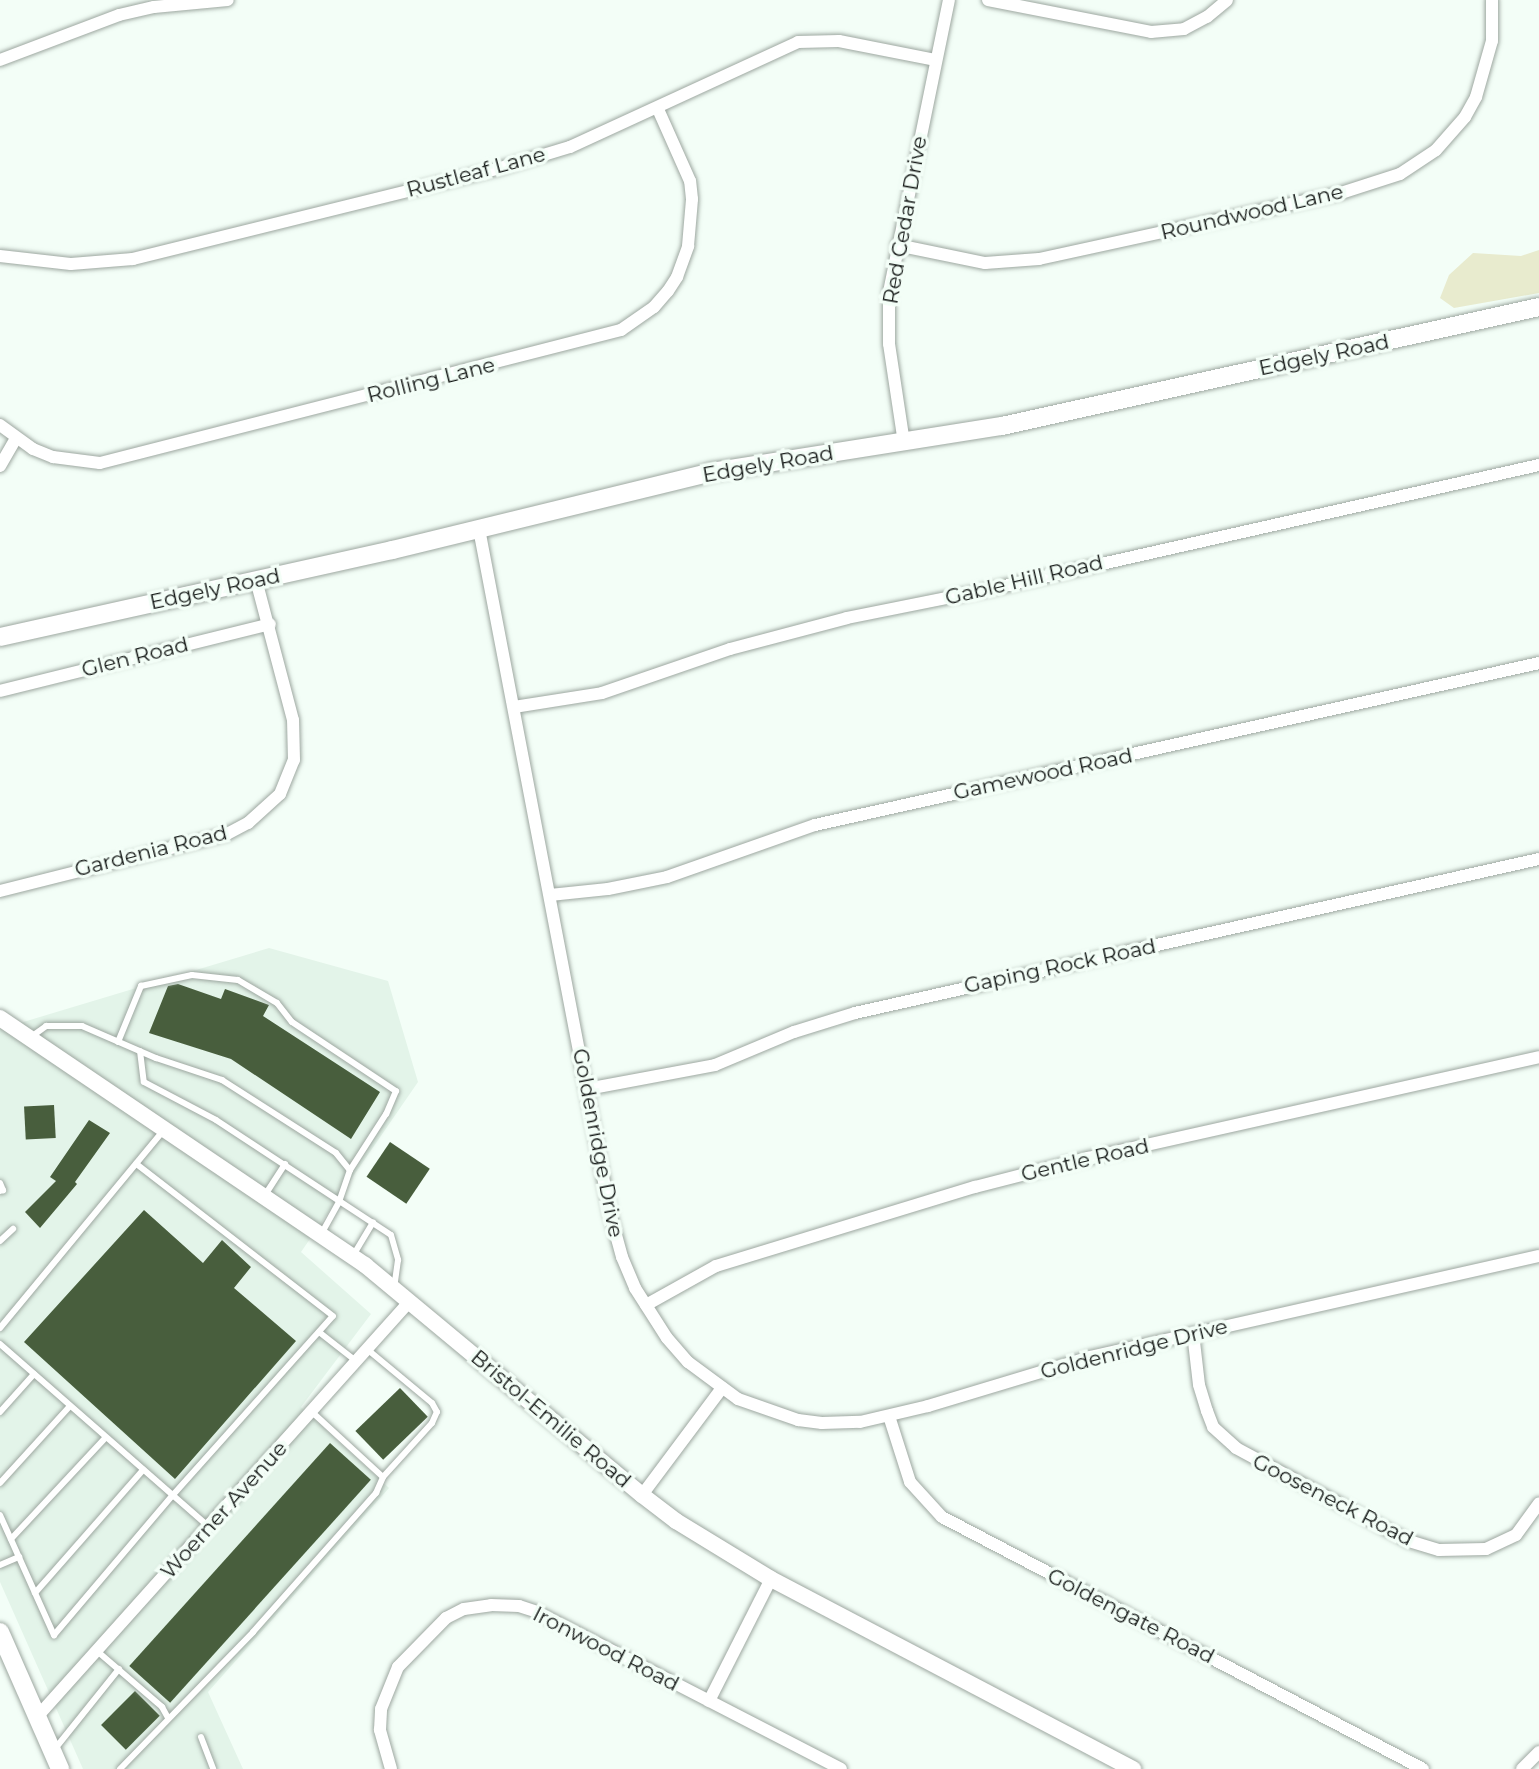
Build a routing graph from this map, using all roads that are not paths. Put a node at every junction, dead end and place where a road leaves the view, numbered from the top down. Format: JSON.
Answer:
{"nodes":[{"id":1,"x":228,"y":0,"type":"edge"},
{"id":2,"x":949,"y":0,"type":"edge"},
{"id":3,"x":988,"y":0,"type":"edge"},
{"id":4,"x":1227,"y":0,"type":"edge"},
{"id":5,"x":1492,"y":0,"type":"edge"},
{"id":6,"x":0,"y":60,"type":"edge"},
{"id":7,"x":936,"y":60,"type":"junction"},
{"id":8,"x":658,"y":109,"type":"junction"},
{"id":9,"x":897,"y":245,"type":"junction"},
{"id":10,"x":0,"y":256,"type":"edge"},
{"id":11,"x":1539,"y":307,"type":"edge"},
{"id":12,"x":0,"y":425,"type":"edge"},
{"id":13,"x":16,"y":438,"type":"junction"},
{"id":14,"x":904,"y":443,"type":"junction"},
{"id":15,"x":0,"y":466,"type":"edge"},
{"id":16,"x":1539,"y":466,"type":"edge"},
{"id":17,"x":479,"y":529,"type":"junction"},
{"id":18,"x":256,"y":580,"type":"junction"},
{"id":19,"x":270,"y":624,"type":"junction"},
{"id":20,"x":0,"y":636,"type":"edge"},
{"id":21,"x":1539,"y":663,"type":"edge"},
{"id":22,"x":0,"y":691,"type":"edge"},
{"id":23,"x":514,"y":707,"type":"junction"},
{"id":24,"x":1539,"y":859,"type":"edge"},
{"id":25,"x":0,"y":891,"type":"edge"},
{"id":26,"x":550,"y":895,"type":"junction"},
{"id":27,"x":0,"y":1018,"type":"edge"},
{"id":28,"x":30,"y":1038,"type":"junction"},
{"id":29,"x":118,"y":1042,"type":"junction"},
{"id":30,"x":140,"y":1051,"type":"junction"},
{"id":31,"x":1539,"y":1057,"type":"edge"},
{"id":32,"x":587,"y":1089,"type":"junction"},
{"id":33,"x":165,"y":1128,"type":"junction"},
{"id":34,"x":136,"y":1164,"type":"junction"},
{"id":35,"x":285,"y":1164,"type":"junction"},
{"id":36,"x":350,"y":1170,"type":"junction"},
{"id":37,"x":0,"y":1183,"type":"edge"},
{"id":38,"x":0,"y":1191,"type":"edge"},
{"id":39,"x":265,"y":1195,"type":"junction"},
{"id":40,"x":339,"y":1202,"type":"junction"},
{"id":41,"x":373,"y":1222,"type":"junction"},
{"id":42,"x":13,"y":1229,"type":"dead end"},
{"id":43,"x":321,"y":1234,"type":"junction"},
{"id":44,"x":0,"y":1241,"type":"edge"},
{"id":45,"x":353,"y":1256,"type":"junction"},
{"id":46,"x":1539,"y":1256,"type":"edge"},
{"id":47,"x":394,"y":1288,"type":"junction"},
{"id":48,"x":410,"y":1301,"type":"junction"},
{"id":49,"x":646,"y":1306,"type":"junction"},
{"id":50,"x":0,"y":1328,"type":"edge"},
{"id":51,"x":319,"y":1332,"type":"junction"},
{"id":52,"x":1193,"y":1333,"type":"junction"},
{"id":53,"x":0,"y":1344,"type":"edge"},
{"id":54,"x":368,"y":1349,"type":"junction"},
{"id":55,"x":357,"y":1361,"type":"junction"},
{"id":56,"x":34,"y":1374,"type":"junction"},
{"id":57,"x":722,"y":1388,"type":"junction"},
{"id":58,"x":70,"y":1406,"type":"junction"},
{"id":59,"x":0,"y":1412,"type":"edge"},
{"id":60,"x":312,"y":1412,"type":"junction"},
{"id":61,"x":889,"y":1416,"type":"junction"},
{"id":62,"x":106,"y":1437,"type":"junction"},
{"id":63,"x":143,"y":1470,"type":"junction"},
{"id":64,"x":383,"y":1476,"type":"junction"},
{"id":65,"x":0,"y":1483,"type":"edge"},
{"id":66,"x":642,"y":1495,"type":"junction"},
{"id":67,"x":172,"y":1496,"type":"junction"},
{"id":68,"x":1539,"y":1503,"type":"edge"},
{"id":69,"x":0,"y":1514,"type":"edge"},
{"id":70,"x":209,"y":1527,"type":"junction"},
{"id":71,"x":11,"y":1539,"type":"junction"},
{"id":72,"x":19,"y":1557,"type":"junction"},
{"id":73,"x":0,"y":1565,"type":"edge"},
{"id":74,"x":771,"y":1579,"type":"junction"},
{"id":75,"x":35,"y":1593,"type":"junction"},
{"id":76,"x":0,"y":1632,"type":"edge"},
{"id":77,"x":97,"y":1651,"type":"junction"},
{"id":78,"x":119,"y":1669,"type":"junction"},
{"id":79,"x":709,"y":1701,"type":"junction"},
{"id":80,"x":37,"y":1717,"type":"junction"},
{"id":81,"x":168,"y":1718,"type":"junction"},
{"id":82,"x":201,"y":1737,"type":"dead end"},
{"id":83,"x":53,"y":1752,"type":"junction"},
{"id":84,"x":1539,"y":1752,"type":"edge"},
{"id":85,"x":60,"y":1769,"type":"edge"},
{"id":86,"x":120,"y":1769,"type":"edge"},
{"id":87,"x":213,"y":1769,"type":"edge"},
{"id":88,"x":391,"y":1769,"type":"edge"},
{"id":89,"x":841,"y":1769,"type":"edge"},
{"id":90,"x":1133,"y":1769,"type":"edge"},
{"id":91,"x":1423,"y":1769,"type":"edge"},
{"id":92,"x":1522,"y":1769,"type":"edge"}],
"edges":[{"from":1,"to":6,"type":"street"},
{"from":2,"to":7,"type":"street","name":"Red Cedar Drive"},
{"from":3,"to":4,"type":"street"},
{"from":5,"to":9,"type":"street","name":"Roundwood Lane"},
{"from":7,"to":8,"type":"street","name":"Rustleaf Lane"},
{"from":7,"to":9,"type":"street","name":"Red Cedar Drive"},
{"from":8,"to":10,"type":"street","name":"Rustleaf Lane"},
{"from":8,"to":13,"type":"street","name":"Rolling Lane"},
{"from":9,"to":14,"type":"street","name":"Red Cedar Drive"},
{"from":11,"to":14,"type":"main road","name":"Edgely Road"},
{"from":12,"to":13,"type":"street","name":"Rolling Lane"},
{"from":13,"to":15,"type":"street"},
{"from":14,"to":17,"type":"main road","name":"Edgely Road"},
{"from":16,"to":23,"type":"street","name":"Gable Hill Road"},
{"from":17,"to":18,"type":"main road","name":"Edgely Road"},
{"from":17,"to":23,"type":"street","name":"Goldenridge Drive"},
{"from":18,"to":19,"type":"street","name":"Gardenia Road"},
{"from":18,"to":20,"type":"main road","name":"Edgely Road"},
{"from":19,"to":22,"type":"street","name":"Glen Road"},
{"from":19,"to":25,"type":"street","name":"Gardenia Road"},
{"from":21,"to":26,"type":"street","name":"Gamewood Road"},
{"from":23,"to":26,"type":"street","name":"Goldenridge Drive"},
{"from":24,"to":32,"type":"street","name":"Gaping Rock Road"},
{"from":26,"to":32,"type":"street","name":"Goldenridge Drive"},
{"from":27,"to":28,"type":"street","name":"Bristol-Emilie Road"},
{"from":28,"to":29,"type":"lane"},
{"from":28,"to":33,"type":"street","name":"Bristol-Emilie Road"},
{"from":29,"to":30,"type":"lane"},
{"from":29,"to":36,"type":"lane"},
{"from":30,"to":35,"type":"lane"},
{"from":30,"to":36,"type":"lane"},
{"from":31,"to":49,"type":"street","name":"Gentle Road"},
{"from":32,"to":49,"type":"street","name":"Goldenridge Drive"},
{"from":33,"to":34,"type":"lane"},
{"from":33,"to":39,"type":"street","name":"Bristol-Emilie Road"},
{"from":34,"to":50,"type":"lane"},
{"from":34,"to":51,"type":"lane"},
{"from":35,"to":39,"type":"lane"},
{"from":35,"to":40,"type":"lane"},
{"from":36,"to":40,"type":"lane"},
{"from":37,"to":38,"type":"lane"},
{"from":39,"to":43,"type":"street","name":"Bristol-Emilie Road"},
{"from":40,"to":41,"type":"lane"},
{"from":40,"to":43,"type":"lane"},
{"from":41,"to":45,"type":"lane"},
{"from":41,"to":47,"type":"lane"},
{"from":42,"to":44,"type":"lane"},
{"from":43,"to":45,"type":"street","name":"Bristol-Emilie Road"},
{"from":45,"to":47,"type":"street","name":"Bristol-Emilie Road"},
{"from":46,"to":52,"type":"street","name":"Goldenridge Drive"},
{"from":47,"to":48,"type":"street","name":"Bristol-Emilie Road"},
{"from":48,"to":54,"type":"street","name":"Woerner Avenue"},
{"from":48,"to":66,"type":"street","name":"Bristol-Emilie Road"},
{"from":49,"to":57,"type":"street","name":"Goldenridge Drive"},
{"from":51,"to":55,"type":"lane"},
{"from":51,"to":67,"type":"lane"},
{"from":52,"to":61,"type":"street","name":"Goldenridge Drive"},
{"from":52,"to":68,"type":"street","name":"Gooseneck Road"},
{"from":53,"to":56,"type":"lane"},
{"from":54,"to":55,"type":"street","name":"Woerner Avenue"},
{"from":54,"to":64,"type":"lane"},
{"from":55,"to":60,"type":"street","name":"Woerner Avenue"},
{"from":56,"to":58,"type":"lane"},
{"from":56,"to":59,"type":"lane"},
{"from":57,"to":61,"type":"street","name":"Goldenridge Drive"},
{"from":57,"to":66,"type":"street"},
{"from":58,"to":62,"type":"lane"},
{"from":58,"to":65,"type":"lane"},
{"from":60,"to":64,"type":"lane"},
{"from":60,"to":70,"type":"street","name":"Woerner Avenue"},
{"from":61,"to":91,"type":"street","name":"Goldengate Road"},
{"from":62,"to":63,"type":"lane"},
{"from":62,"to":71,"type":"lane"},
{"from":63,"to":67,"type":"lane"},
{"from":63,"to":75,"type":"lane"},
{"from":64,"to":81,"type":"lane"},
{"from":66,"to":74,"type":"street","name":"Bristol-Emilie Road"},
{"from":67,"to":70,"type":"lane"},
{"from":67,"to":75,"type":"lane"},
{"from":69,"to":71,"type":"lane"},
{"from":70,"to":77,"type":"street","name":"Woerner Avenue"},
{"from":71,"to":72,"type":"lane"},
{"from":72,"to":73,"type":"lane"},
{"from":72,"to":75,"type":"lane"},
{"from":74,"to":79,"type":"street"},
{"from":74,"to":90,"type":"street","name":"Bristol-Emilie Road"},
{"from":76,"to":80,"type":"main road"},
{"from":77,"to":78,"type":"lane"},
{"from":77,"to":80,"type":"street","name":"Woerner Avenue"},
{"from":78,"to":81,"type":"lane"},
{"from":78,"to":83,"type":"lane"},
{"from":79,"to":88,"type":"street","name":"Ironwood Road"},
{"from":79,"to":89,"type":"street","name":"Ironwood Road"},
{"from":80,"to":83,"type":"main road"},
{"from":81,"to":86,"type":"lane"},
{"from":82,"to":87,"type":"lane"},
{"from":83,"to":85,"type":"main road"},
{"from":84,"to":92,"type":"street"}]}
